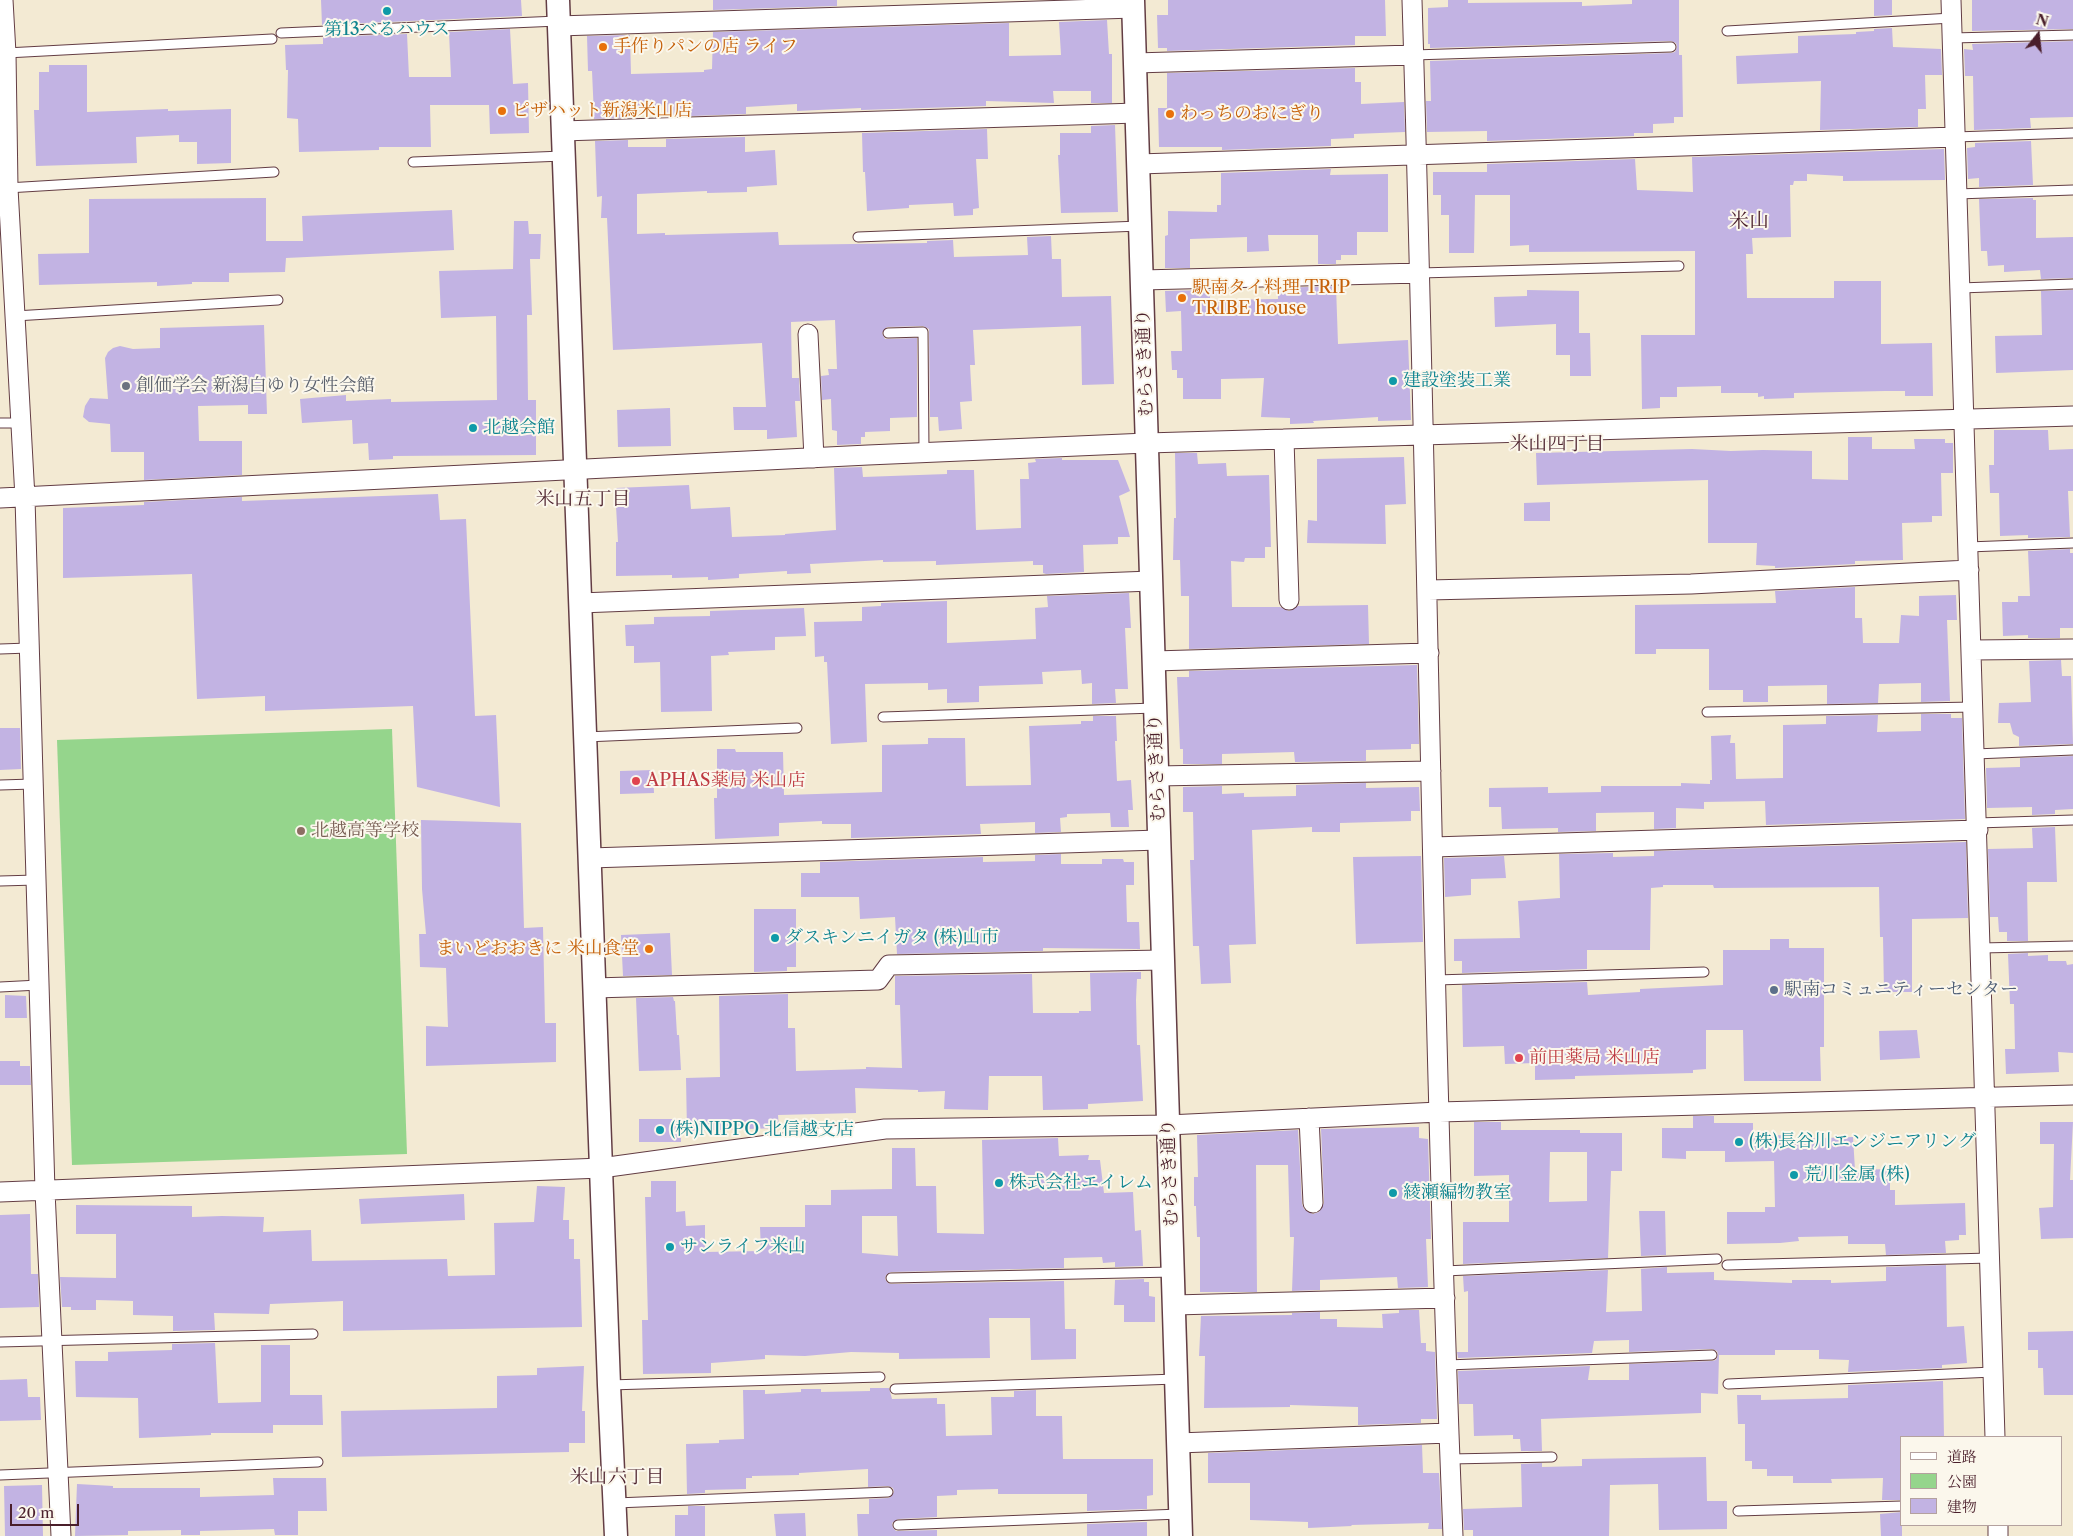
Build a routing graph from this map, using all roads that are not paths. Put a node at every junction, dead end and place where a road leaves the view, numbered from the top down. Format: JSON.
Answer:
{"nodes":[{"id":1,"x":3,"y":0,"type":"edge"},
{"id":2,"x":1412,"y":0,"type":"edge"},
{"id":3,"x":1134,"y":4,"type":"edge"},
{"id":4,"x":1952,"y":9,"type":"edge"},
{"id":5,"x":558,"y":16,"type":"edge"},
{"id":6,"x":1727,"y":31,"type":"dead end"},
{"id":7,"x":281,"y":33,"type":"dead end"},
{"id":8,"x":2073,"y":35,"type":"edge"},
{"id":9,"x":1952,"y":38,"type":"junction"},
{"id":10,"x":272,"y":39,"type":"dead end"},
{"id":11,"x":1670,"y":47,"type":"dead end"},
{"id":12,"x":1414,"y":55,"type":"junction"},
{"id":13,"x":4,"y":58,"type":"edge"},
{"id":14,"x":1135,"y":63,"type":"junction"},
{"id":15,"x":1137,"y":113,"type":"junction"},
{"id":16,"x":562,"y":132,"type":"junction"},
{"id":17,"x":2073,"y":133,"type":"edge"},
{"id":18,"x":1955,"y":137,"type":"junction"},
{"id":19,"x":1417,"y":154,"type":"junction"},
{"id":20,"x":563,"y":156,"type":"junction"},
{"id":21,"x":413,"y":162,"type":"dead end"},
{"id":22,"x":1138,"y":164,"type":"junction"},
{"id":23,"x":274,"y":172,"type":"dead end"},
{"id":24,"x":4,"y":188,"type":"edge"},
{"id":25,"x":2073,"y":190,"type":"edge"},
{"id":26,"x":1957,"y":194,"type":"junction"},
{"id":27,"x":1140,"y":226,"type":"junction"},
{"id":28,"x":858,"y":237,"type":"dead end"},
{"id":29,"x":1680,"y":266,"type":"dead end"},
{"id":30,"x":1420,"y":272,"type":"junction"},
{"id":31,"x":1142,"y":280,"type":"junction"},
{"id":32,"x":2073,"y":284,"type":"edge"},
{"id":33,"x":1960,"y":288,"type":"junction"},
{"id":34,"x":278,"y":300,"type":"dead end"},
{"id":35,"x":12,"y":308,"type":"junction"},
{"id":36,"x":888,"y":333,"type":"dead end"},
{"id":37,"x":808,"y":334,"type":"dead end"},
{"id":38,"x":2073,"y":416,"type":"edge"},
{"id":39,"x":1965,"y":419,"type":"junction"},
{"id":40,"x":21,"y":422,"type":"junction"},
{"id":41,"x":0,"y":423,"type":"edge"},
{"id":42,"x":1424,"y":435,"type":"junction"},
{"id":43,"x":1284,"y":439,"type":"junction"},
{"id":44,"x":1147,"y":443,"type":"junction"},
{"id":45,"x":924,"y":452,"type":"junction"},
{"id":46,"x":814,"y":458,"type":"junction"},
{"id":47,"x":575,"y":470,"type":"junction"},
{"id":48,"x":0,"y":498,"type":"edge"},
{"id":49,"x":25,"y":498,"type":"junction"},
{"id":50,"x":2073,"y":543,"type":"edge"},
{"id":51,"x":1968,"y":547,"type":"junction"},
{"id":52,"x":1969,"y":570,"type":"junction"},
{"id":53,"x":1151,"y":582,"type":"junction"},
{"id":54,"x":1428,"y":590,"type":"junction"},
{"id":55,"x":1289,"y":600,"type":"dead end"},
{"id":56,"x":580,"y":603,"type":"junction"},
{"id":57,"x":29,"y":648,"type":"junction"},
{"id":58,"x":0,"y":649,"type":"edge"},
{"id":59,"x":2073,"y":649,"type":"edge"},
{"id":60,"x":1972,"y":650,"type":"junction"},
{"id":61,"x":1429,"y":653,"type":"junction"},
{"id":62,"x":1154,"y":662,"type":"junction"},
{"id":63,"x":1974,"y":706,"type":"junction"},
{"id":64,"x":1155,"y":708,"type":"junction"},
{"id":65,"x":1706,"y":712,"type":"dead end"},
{"id":66,"x":884,"y":718,"type":"dead end"},
{"id":67,"x":796,"y":728,"type":"dead end"},
{"id":68,"x":585,"y":738,"type":"junction"},
{"id":69,"x":2073,"y":750,"type":"edge"},
{"id":70,"x":1975,"y":754,"type":"junction"},
{"id":71,"x":1431,"y":771,"type":"junction"},
{"id":72,"x":1158,"y":776,"type":"junction"},
{"id":73,"x":33,"y":784,"type":"junction"},
{"id":74,"x":0,"y":785,"type":"edge"},
{"id":75,"x":2073,"y":820,"type":"edge"},
{"id":76,"x":1977,"y":827,"type":"junction"},
{"id":77,"x":1159,"y":840,"type":"junction"},
{"id":78,"x":1433,"y":847,"type":"junction"},
{"id":79,"x":590,"y":858,"type":"junction"},
{"id":80,"x":36,"y":880,"type":"junction"},
{"id":81,"x":0,"y":882,"type":"edge"},
{"id":82,"x":2073,"y":946,"type":"edge"},
{"id":83,"x":1981,"y":948,"type":"junction"},
{"id":84,"x":1163,"y":960,"type":"junction"},
{"id":85,"x":1704,"y":972,"type":"dead end"},
{"id":86,"x":1436,"y":980,"type":"junction"},
{"id":87,"x":39,"y":985,"type":"junction"},
{"id":88,"x":0,"y":987,"type":"edge"},
{"id":89,"x":594,"y":988,"type":"junction"},
{"id":90,"x":2073,"y":1095,"type":"edge"},
{"id":91,"x":1985,"y":1097,"type":"junction"},
{"id":92,"x":1439,"y":1112,"type":"junction"},
{"id":93,"x":1309,"y":1118,"type":"junction"},
{"id":94,"x":1168,"y":1125,"type":"junction"},
{"id":95,"x":601,"y":1168,"type":"junction"},
{"id":96,"x":46,"y":1191,"type":"junction"},
{"id":97,"x":0,"y":1192,"type":"edge"},
{"id":98,"x":1312,"y":1203,"type":"dead end"},
{"id":99,"x":1990,"y":1258,"type":"junction"},
{"id":100,"x":1717,"y":1259,"type":"dead end"},
{"id":101,"x":1727,"y":1265,"type":"dead end"},
{"id":102,"x":1444,"y":1271,"type":"junction"},
{"id":103,"x":1173,"y":1272,"type":"junction"},
{"id":104,"x":891,"y":1278,"type":"dead end"},
{"id":105,"x":1445,"y":1298,"type":"junction"},
{"id":106,"x":1174,"y":1306,"type":"junction"},
{"id":107,"x":313,"y":1334,"type":"dead end"},
{"id":108,"x":52,"y":1341,"type":"junction"},
{"id":109,"x":0,"y":1342,"type":"edge"},
{"id":110,"x":1712,"y":1355,"type":"dead end"},
{"id":111,"x":1447,"y":1365,"type":"junction"},
{"id":112,"x":1993,"y":1372,"type":"junction"},
{"id":113,"x":880,"y":1377,"type":"dead end"},
{"id":114,"x":1176,"y":1378,"type":"junction"},
{"id":115,"x":1728,"y":1384,"type":"dead end"},
{"id":116,"x":609,"y":1385,"type":"junction"},
{"id":117,"x":895,"y":1389,"type":"dead end"},
{"id":118,"x":1449,"y":1433,"type":"junction"},
{"id":119,"x":1995,"y":1436,"type":"edge"},
{"id":120,"x":1178,"y":1443,"type":"junction"},
{"id":121,"x":1552,"y":1457,"type":"dead end"},
{"id":122,"x":1450,"y":1459,"type":"junction"},
{"id":123,"x":318,"y":1462,"type":"dead end"},
{"id":124,"x":58,"y":1472,"type":"junction"},
{"id":125,"x":0,"y":1475,"type":"edge"},
{"id":126,"x":888,"y":1492,"type":"dead end"},
{"id":127,"x":616,"y":1503,"type":"junction"},
{"id":128,"x":1900,"y":1506,"type":"edge"},
{"id":129,"x":1738,"y":1511,"type":"dead end"},
{"id":130,"x":898,"y":1525,"type":"dead end"},
{"id":131,"x":1180,"y":1525,"type":"edge"},
{"id":132,"x":61,"y":1536,"type":"edge"},
{"id":133,"x":616,"y":1536,"type":"edge"},
{"id":134,"x":1453,"y":1536,"type":"edge"}],
"edges":[{"from":1,"to":13,"type":"street"},
{"from":2,"to":12,"type":"street"},
{"from":3,"to":5,"type":"street"},
{"from":3,"to":14,"type":"street","name":"むらさき通り"},
{"from":4,"to":6,"type":"lane"},
{"from":4,"to":9,"type":"street"},
{"from":5,"to":7,"type":"lane"},
{"from":5,"to":16,"type":"street"},
{"from":8,"to":9,"type":"lane"},
{"from":9,"to":18,"type":"street"},
{"from":10,"to":13,"type":"lane"},
{"from":11,"to":12,"type":"lane"},
{"from":12,"to":14,"type":"street"},
{"from":12,"to":19,"type":"street"},
{"from":13,"to":24,"type":"street"},
{"from":14,"to":15,"type":"street","name":"むらさき通り"},
{"from":15,"to":16,"type":"street"},
{"from":15,"to":22,"type":"street","name":"むらさき通り"},
{"from":16,"to":20,"type":"street"},
{"from":17,"to":18,"type":"lane"},
{"from":18,"to":19,"type":"street"},
{"from":18,"to":26,"type":"street"},
{"from":19,"to":22,"type":"street"},
{"from":19,"to":30,"type":"street"},
{"from":20,"to":21,"type":"lane"},
{"from":20,"to":47,"type":"street"},
{"from":22,"to":27,"type":"street","name":"むらさき通り"},
{"from":23,"to":24,"type":"lane"},
{"from":24,"to":35,"type":"street"},
{"from":25,"to":26,"type":"lane"},
{"from":26,"to":33,"type":"street"},
{"from":27,"to":28,"type":"lane"},
{"from":27,"to":31,"type":"street","name":"むらさき通り"},
{"from":29,"to":30,"type":"lane"},
{"from":30,"to":31,"type":"street"},
{"from":30,"to":42,"type":"street"},
{"from":31,"to":44,"type":"street","name":"むらさき通り"},
{"from":32,"to":33,"type":"lane"},
{"from":33,"to":39,"type":"street"},
{"from":34,"to":35,"type":"lane"},
{"from":35,"to":40,"type":"street"},
{"from":36,"to":45,"type":"lane"},
{"from":37,"to":46,"type":"street"},
{"from":38,"to":39,"type":"street"},
{"from":39,"to":42,"type":"street"},
{"from":39,"to":51,"type":"street"},
{"from":40,"to":41,"type":"lane"},
{"from":40,"to":49,"type":"street"},
{"from":42,"to":43,"type":"street"},
{"from":42,"to":54,"type":"street"},
{"from":43,"to":44,"type":"street"},
{"from":43,"to":55,"type":"street"},
{"from":44,"to":45,"type":"street"},
{"from":44,"to":53,"type":"street","name":"むらさき通り"},
{"from":45,"to":46,"type":"street"},
{"from":46,"to":47,"type":"street"},
{"from":47,"to":49,"type":"street"},
{"from":47,"to":56,"type":"street"},
{"from":48,"to":49,"type":"street"},
{"from":49,"to":57,"type":"street"},
{"from":50,"to":51,"type":"lane"},
{"from":51,"to":52,"type":"street"},
{"from":52,"to":54,"type":"street"},
{"from":52,"to":60,"type":"street"},
{"from":53,"to":56,"type":"street"},
{"from":53,"to":62,"type":"street","name":"むらさき通り"},
{"from":54,"to":61,"type":"street"},
{"from":56,"to":68,"type":"street"},
{"from":57,"to":58,"type":"lane"},
{"from":57,"to":73,"type":"street"},
{"from":59,"to":60,"type":"street"},
{"from":60,"to":63,"type":"street"},
{"from":61,"to":62,"type":"street"},
{"from":61,"to":71,"type":"street"},
{"from":62,"to":64,"type":"street","name":"むらさき通り"},
{"from":63,"to":65,"type":"lane"},
{"from":63,"to":70,"type":"street"},
{"from":64,"to":66,"type":"lane"},
{"from":64,"to":72,"type":"street","name":"むらさき通り"},
{"from":67,"to":68,"type":"lane"},
{"from":68,"to":79,"type":"street"},
{"from":69,"to":70,"type":"lane"},
{"from":70,"to":76,"type":"street"},
{"from":71,"to":72,"type":"street"},
{"from":71,"to":78,"type":"street"},
{"from":72,"to":77,"type":"street","name":"むらさき通り"},
{"from":73,"to":74,"type":"lane"},
{"from":73,"to":80,"type":"street"},
{"from":75,"to":76,"type":"lane"},
{"from":76,"to":78,"type":"street"},
{"from":76,"to":83,"type":"street"},
{"from":77,"to":79,"type":"street"},
{"from":77,"to":84,"type":"street","name":"むらさき通り"},
{"from":78,"to":86,"type":"street"},
{"from":79,"to":89,"type":"street"},
{"from":80,"to":81,"type":"lane"},
{"from":80,"to":87,"type":"street"},
{"from":82,"to":83,"type":"lane"},
{"from":83,"to":91,"type":"street"},
{"from":84,"to":89,"type":"street"},
{"from":84,"to":94,"type":"street","name":"むらさき通り"},
{"from":85,"to":86,"type":"lane"},
{"from":86,"to":92,"type":"street"},
{"from":87,"to":88,"type":"lane"},
{"from":87,"to":96,"type":"street"},
{"from":89,"to":95,"type":"street"},
{"from":90,"to":91,"type":"street"},
{"from":91,"to":92,"type":"street"},
{"from":91,"to":99,"type":"street"},
{"from":92,"to":93,"type":"street"},
{"from":92,"to":102,"type":"street"},
{"from":93,"to":94,"type":"street"},
{"from":93,"to":98,"type":"street"},
{"from":94,"to":95,"type":"street"},
{"from":94,"to":103,"type":"street","name":"むらさき通り"},
{"from":95,"to":96,"type":"street"},
{"from":95,"to":116,"type":"street"},
{"from":96,"to":97,"type":"street"},
{"from":96,"to":108,"type":"street"},
{"from":99,"to":101,"type":"lane"},
{"from":99,"to":112,"type":"street"},
{"from":100,"to":102,"type":"lane"},
{"from":102,"to":105,"type":"street"},
{"from":103,"to":104,"type":"lane"},
{"from":103,"to":106,"type":"street","name":"むらさき通り"},
{"from":105,"to":106,"type":"street"},
{"from":105,"to":111,"type":"street"},
{"from":106,"to":114,"type":"street","name":"むらさき通り"},
{"from":107,"to":108,"type":"lane"},
{"from":108,"to":109,"type":"lane"},
{"from":108,"to":124,"type":"street"},
{"from":110,"to":111,"type":"lane"},
{"from":111,"to":118,"type":"street"},
{"from":112,"to":115,"type":"lane"},
{"from":112,"to":119,"type":"street"},
{"from":113,"to":116,"type":"lane"},
{"from":114,"to":117,"type":"lane"},
{"from":114,"to":120,"type":"street","name":"むらさき通り"},
{"from":116,"to":127,"type":"street"},
{"from":118,"to":120,"type":"street"},
{"from":118,"to":122,"type":"street"},
{"from":120,"to":131,"type":"street","name":"むらさき通り"},
{"from":121,"to":122,"type":"lane"},
{"from":122,"to":134,"type":"street"},
{"from":123,"to":124,"type":"lane"},
{"from":124,"to":125,"type":"lane"},
{"from":124,"to":132,"type":"street"},
{"from":126,"to":127,"type":"lane"},
{"from":127,"to":133,"type":"street"},
{"from":128,"to":129,"type":"lane"},
{"from":130,"to":131,"type":"lane"}]}
